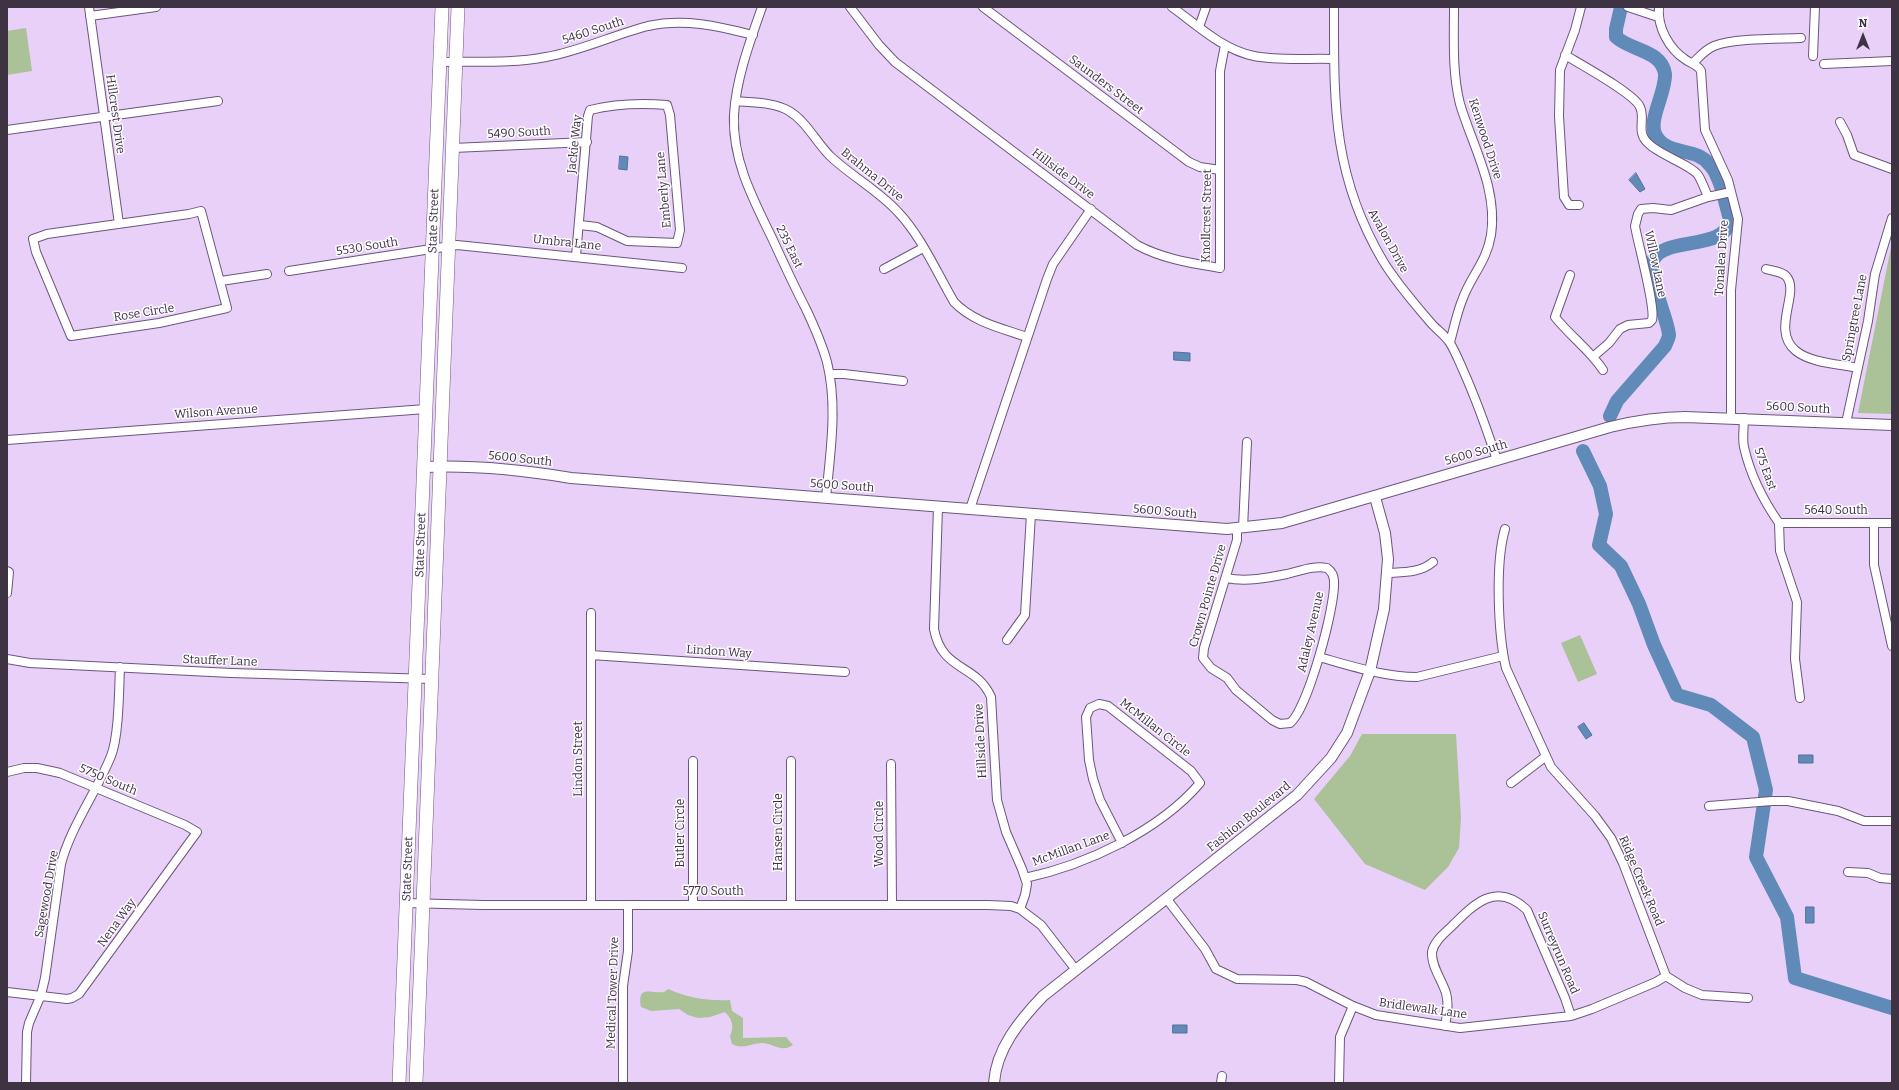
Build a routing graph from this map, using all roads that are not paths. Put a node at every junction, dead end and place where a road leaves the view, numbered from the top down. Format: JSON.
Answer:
{"nodes":[{"id":1,"x":88,"y":7,"type":"edge"},
{"id":2,"x":156,"y":7,"type":"edge"},
{"id":3,"x":442,"y":7,"type":"edge"},
{"id":4,"x":458,"y":7,"type":"edge"},
{"id":5,"x":762,"y":7,"type":"edge"},
{"id":6,"x":850,"y":7,"type":"edge"},
{"id":7,"x":983,"y":7,"type":"edge"},
{"id":8,"x":1172,"y":7,"type":"edge"},
{"id":9,"x":1206,"y":7,"type":"edge"},
{"id":10,"x":1334,"y":7,"type":"edge"},
{"id":11,"x":1454,"y":7,"type":"edge"},
{"id":12,"x":1581,"y":7,"type":"edge"},
{"id":13,"x":1628,"y":7,"type":"edge"},
{"id":14,"x":1658,"y":7,"type":"edge"},
{"id":15,"x":1815,"y":7,"type":"edge"},
{"id":16,"x":90,"y":16,"type":"junction"},
{"id":17,"x":1658,"y":17,"type":"junction"},
{"id":18,"x":1199,"y":27,"type":"junction"},
{"id":19,"x":753,"y":35,"type":"junction"},
{"id":20,"x":1801,"y":38,"type":"dead end"},
{"id":21,"x":1225,"y":45,"type":"junction"},
{"id":22,"x":1565,"y":55,"type":"junction"},
{"id":23,"x":1813,"y":56,"type":"dead end"},
{"id":24,"x":1334,"y":59,"type":"junction"},
{"id":25,"x":1892,"y":61,"type":"edge"},
{"id":26,"x":440,"y":62,"type":"junction"},
{"id":27,"x":456,"y":62,"type":"junction"},
{"id":28,"x":1693,"y":63,"type":"junction"},
{"id":29,"x":1824,"y":64,"type":"dead end"},
{"id":30,"x":218,"y":100,"type":"dead end"},
{"id":31,"x":736,"y":101,"type":"junction"},
{"id":32,"x":667,"y":105,"type":"joint"},
{"id":33,"x":103,"y":116,"type":"junction"},
{"id":34,"x":1840,"y":122,"type":"dead end"},
{"id":35,"x":7,"y":130,"type":"edge"},
{"id":36,"x":587,"y":142,"type":"junction"},
{"id":37,"x":453,"y":148,"type":"junction"},
{"id":38,"x":1892,"y":169,"type":"edge"},
{"id":39,"x":1220,"y":170,"type":"junction"},
{"id":40,"x":1729,"y":192,"type":"junction"},
{"id":41,"x":1712,"y":197,"type":"junction"},
{"id":42,"x":1579,"y":205,"type":"dead end"},
{"id":43,"x":1090,"y":209,"type":"junction"},
{"id":44,"x":1892,"y":218,"type":"edge"},
{"id":45,"x":119,"y":224,"type":"junction"},
{"id":46,"x":580,"y":225,"type":"junction"},
{"id":47,"x":449,"y":246,"type":"junction"},
{"id":48,"x":432,"y":248,"type":"junction"},
{"id":49,"x":923,"y":248,"type":"junction"},
{"id":50,"x":576,"y":256,"type":"junction"},
{"id":51,"x":682,"y":268,"type":"dead end"},
{"id":52,"x":884,"y":269,"type":"dead end"},
{"id":53,"x":1766,"y":269,"type":"dead end"},
{"id":54,"x":289,"y":271,"type":"dead end"},
{"id":55,"x":267,"y":274,"type":"dead end"},
{"id":56,"x":1570,"y":275,"type":"dead end"},
{"id":57,"x":221,"y":281,"type":"junction"},
{"id":58,"x":1027,"y":337,"type":"junction"},
{"id":59,"x":1450,"y":342,"type":"junction"},
{"id":60,"x":1594,"y":356,"type":"junction"},
{"id":61,"x":1858,"y":368,"type":"junction"},
{"id":62,"x":1603,"y":370,"type":"dead end"},
{"id":63,"x":830,"y":374,"type":"junction"},
{"id":64,"x":903,"y":381,"type":"dead end"},
{"id":65,"x":426,"y":409,"type":"junction"},
{"id":66,"x":1731,"y":418,"type":"junction"},
{"id":67,"x":1744,"y":418,"type":"junction"},
{"id":68,"x":1846,"y":423,"type":"junction"},
{"id":69,"x":1892,"y":425,"type":"edge"},
{"id":70,"x":7,"y":440,"type":"edge"},
{"id":71,"x":1247,"y":442,"type":"dead end"},
{"id":72,"x":1497,"y":460,"type":"junction"},
{"id":73,"x":441,"y":466,"type":"junction"},
{"id":74,"x":424,"y":467,"type":"junction"},
{"id":75,"x":1375,"y":497,"type":"junction"},
{"id":76,"x":826,"y":498,"type":"junction"},
{"id":77,"x":938,"y":507,"type":"junction"},
{"id":78,"x":970,"y":509,"type":"junction"},
{"id":79,"x":1032,"y":514,"type":"junction"},
{"id":80,"x":1779,"y":523,"type":"junction"},
{"id":81,"x":1874,"y":523,"type":"junction"},
{"id":82,"x":1892,"y":523,"type":"edge"},
{"id":83,"x":1240,"y":529,"type":"junction"},
{"id":84,"x":1505,"y":530,"type":"dead end"},
{"id":85,"x":1433,"y":562,"type":"dead end"},
{"id":86,"x":7,"y":571,"type":"edge"},
{"id":87,"x":1387,"y":573,"type":"junction"},
{"id":88,"x":1226,"y":578,"type":"junction"},
{"id":89,"x":7,"y":593,"type":"edge"},
{"id":90,"x":591,"y":613,"type":"dead end"},
{"id":91,"x":1007,"y":640,"type":"dead end"},
{"id":92,"x":1892,"y":646,"type":"edge"},
{"id":93,"x":591,"y":655,"type":"junction"},
{"id":94,"x":1503,"y":656,"type":"junction"},
{"id":95,"x":1319,"y":657,"type":"junction"},
{"id":96,"x":7,"y":659,"type":"edge"},
{"id":97,"x":120,"y":668,"type":"junction"},
{"id":98,"x":1370,"y":671,"type":"junction"},
{"id":99,"x":845,"y":672,"type":"dead end"},
{"id":100,"x":415,"y":679,"type":"junction"},
{"id":101,"x":432,"y":679,"type":"junction"},
{"id":102,"x":1800,"y":698,"type":"dead end"},
{"id":103,"x":1285,"y":724,"type":"joint"},
{"id":104,"x":1545,"y":757,"type":"junction"},
{"id":105,"x":693,"y":761,"type":"dead end"},
{"id":106,"x":791,"y":761,"type":"dead end"},
{"id":107,"x":891,"y":764,"type":"dead end"},
{"id":108,"x":7,"y":772,"type":"edge"},
{"id":109,"x":1200,"y":783,"type":"joint"},
{"id":110,"x":1510,"y":783,"type":"dead end"},
{"id":111,"x":96,"y":788,"type":"junction"},
{"id":112,"x":1709,"y":806,"type":"dead end"},
{"id":113,"x":1892,"y":821,"type":"edge"},
{"id":114,"x":196,"y":832,"type":"joint"},
{"id":115,"x":1122,"y":843,"type":"junction"},
{"id":116,"x":1848,"y":872,"type":"dead end"},
{"id":117,"x":1025,"y":878,"type":"junction"},
{"id":118,"x":1892,"y":879,"type":"edge"},
{"id":119,"x":1166,"y":898,"type":"junction"},
{"id":120,"x":406,"y":903,"type":"junction"},
{"id":121,"x":423,"y":904,"type":"junction"},
{"id":122,"x":591,"y":904,"type":"junction"},
{"id":123,"x":628,"y":904,"type":"junction"},
{"id":124,"x":693,"y":904,"type":"junction"},
{"id":125,"x":791,"y":904,"type":"junction"},
{"id":126,"x":892,"y":904,"type":"junction"},
{"id":127,"x":1020,"y":909,"type":"junction"},
{"id":128,"x":1076,"y":970,"type":"junction"},
{"id":129,"x":1666,"y":976,"type":"junction"},
{"id":130,"x":7,"y":992,"type":"edge"},
{"id":131,"x":41,"y":995,"type":"junction"},
{"id":132,"x":1748,"y":998,"type":"dead end"},
{"id":133,"x":1354,"y":1006,"type":"junction"},
{"id":134,"x":1571,"y":1016,"type":"junction"},
{"id":135,"x":1445,"y":1026,"type":"junction"},
{"id":136,"x":26,"y":1083,"type":"edge"},
{"id":137,"x":399,"y":1083,"type":"edge"},
{"id":138,"x":416,"y":1083,"type":"edge"},
{"id":139,"x":623,"y":1083,"type":"edge"},
{"id":140,"x":994,"y":1083,"type":"edge"},
{"id":141,"x":1339,"y":1083,"type":"edge"}],
"edges":[{"from":1,"to":16,"type":"street","name":"Hillcrest Drive"},
{"from":2,"to":16,"type":"street"},
{"from":3,"to":26,"type":"main road","name":"State Street"},
{"from":4,"to":27,"type":"main road","name":"State Street"},
{"from":5,"to":19,"type":"street","name":"235 East"},
{"from":6,"to":43,"type":"street","name":"Hillside Drive"},
{"from":7,"to":39,"type":"street","name":"Saunders Street"},
{"from":8,"to":18,"type":"street"},
{"from":9,"to":18,"type":"street"},
{"from":10,"to":24,"type":"street","name":"Avalon Drive"},
{"from":11,"to":59,"type":"street","name":"Kenwood Drive"},
{"from":12,"to":22,"type":"street"},
{"from":13,"to":17,"type":"street"},
{"from":14,"to":17,"type":"street","name":"Tonalea Drive"},
{"from":15,"to":23,"type":"street"},
{"from":16,"to":33,"type":"street","name":"Hillcrest Drive"},
{"from":17,"to":28,"type":"street","name":"Tonalea Drive"},
{"from":18,"to":21,"type":"street"},
{"from":19,"to":27,"type":"street","name":"5460 South"},
{"from":19,"to":31,"type":"street","name":"235 East"},
{"from":20,"to":28,"type":"street"},
{"from":21,"to":24,"type":"street"},
{"from":21,"to":39,"type":"street","name":"Knollcrest Street"},
{"from":22,"to":41,"type":"street"},
{"from":22,"to":42,"type":"street"},
{"from":24,"to":59,"type":"street","name":"Avalon Drive"},
{"from":25,"to":29,"type":"street"},
{"from":26,"to":27,"type":"street","name":"5460 South"},
{"from":26,"to":48,"type":"main road","name":"State Street"},
{"from":27,"to":37,"type":"main road","name":"State Street"},
{"from":28,"to":40,"type":"street","name":"Tonalea Drive"},
{"from":30,"to":33,"type":"street"},
{"from":31,"to":49,"type":"street","name":"Brahma Drive"},
{"from":31,"to":63,"type":"street","name":"235 East"},
{"from":32,"to":36,"type":"street","name":"Jackie Way"},
{"from":32,"to":46,"type":"street","name":"Emberly Lane"},
{"from":33,"to":35,"type":"street"},
{"from":33,"to":45,"type":"street","name":"Hillcrest Drive"},
{"from":34,"to":38,"type":"street"},
{"from":36,"to":37,"type":"street","name":"5490 South"},
{"from":36,"to":46,"type":"street","name":"Jackie Way"},
{"from":37,"to":47,"type":"main road","name":"State Street"},
{"from":39,"to":43,"type":"street","name":"Knollcrest Street"},
{"from":40,"to":41,"type":"street"},
{"from":40,"to":66,"type":"street","name":"Tonalea Drive"},
{"from":41,"to":60,"type":"street","name":"Willow Lane"},
{"from":43,"to":58,"type":"street","name":"Hillside Drive"},
{"from":44,"to":61,"type":"street","name":"Springtree Lane"},
{"from":45,"to":57,"type":"street","name":"Rose Circle"},
{"from":45,"to":57,"type":"street","name":"Rose Circle"},
{"from":46,"to":50,"type":"street","name":"Jackie Way"},
{"from":47,"to":48,"type":"street","name":"5530 South"},
{"from":47,"to":50,"type":"street","name":"Umbra Lane"},
{"from":47,"to":73,"type":"main road","name":"State Street"},
{"from":48,"to":54,"type":"street","name":"5530 South"},
{"from":48,"to":65,"type":"main road","name":"State Street"},
{"from":49,"to":52,"type":"street"},
{"from":49,"to":58,"type":"street","name":"Brahma Drive"},
{"from":50,"to":51,"type":"street","name":"Umbra Lane"},
{"from":53,"to":61,"type":"street"},
{"from":55,"to":57,"type":"street"},
{"from":56,"to":60,"type":"street"},
{"from":58,"to":78,"type":"street","name":"Hillside Drive"},
{"from":59,"to":72,"type":"street","name":"Avalon Drive"},
{"from":60,"to":62,"type":"street"},
{"from":61,"to":68,"type":"street","name":"Springtree Lane"},
{"from":63,"to":64,"type":"street"},
{"from":63,"to":76,"type":"street","name":"235 East"},
{"from":65,"to":70,"type":"street","name":"Wilson Avenue"},
{"from":65,"to":74,"type":"main road","name":"State Street"},
{"from":66,"to":67,"type":"street","name":"5600 South"},
{"from":66,"to":72,"type":"street","name":"5600 South"},
{"from":67,"to":68,"type":"street","name":"5600 South"},
{"from":67,"to":80,"type":"street","name":"575 East"},
{"from":68,"to":69,"type":"street","name":"5600 South"},
{"from":71,"to":83,"type":"street","name":"Crown Pointe Drive"},
{"from":72,"to":75,"type":"street","name":"5600 South"},
{"from":73,"to":74,"type":"street","name":"5600 South"},
{"from":73,"to":76,"type":"street","name":"5600 South"},
{"from":73,"to":101,"type":"main road","name":"State Street"},
{"from":74,"to":100,"type":"main road","name":"State Street"},
{"from":75,"to":83,"type":"street","name":"5600 South"},
{"from":75,"to":87,"type":"street","name":"Fashion Boulevard"},
{"from":76,"to":77,"type":"street","name":"5600 South"},
{"from":77,"to":78,"type":"street","name":"5600 South"},
{"from":77,"to":117,"type":"street","name":"Hillside Drive"},
{"from":78,"to":79,"type":"street","name":"5600 South"},
{"from":79,"to":83,"type":"street","name":"5600 South"},
{"from":79,"to":91,"type":"street"},
{"from":80,"to":81,"type":"street","name":"5640 South"},
{"from":80,"to":102,"type":"street"},
{"from":81,"to":82,"type":"street","name":"5640 South"},
{"from":81,"to":92,"type":"street"},
{"from":83,"to":88,"type":"street","name":"Crown Pointe Drive"},
{"from":84,"to":94,"type":"street","name":"Ridge Creek Road"},
{"from":85,"to":87,"type":"street"},
{"from":86,"to":89,"type":"street"},
{"from":87,"to":98,"type":"street","name":"Fashion Boulevard"},
{"from":88,"to":95,"type":"street","name":"Adaley Avenue"},
{"from":88,"to":103,"type":"street","name":"Crown Pointe Drive"},
{"from":90,"to":93,"type":"street","name":"Lindon Street"},
{"from":93,"to":99,"type":"street","name":"Lindon Way"},
{"from":93,"to":122,"type":"street","name":"Lindon Street"},
{"from":94,"to":98,"type":"street"},
{"from":94,"to":104,"type":"street","name":"Ridge Creek Road"},
{"from":95,"to":98,"type":"street"},
{"from":95,"to":103,"type":"street","name":"Adaley Avenue"},
{"from":96,"to":97,"type":"street","name":"Stauffer Lane"},
{"from":97,"to":100,"type":"street","name":"Stauffer Lane"},
{"from":97,"to":111,"type":"street","name":"Sagewood Drive"},
{"from":98,"to":119,"type":"street","name":"Fashion Boulevard"},
{"from":100,"to":101,"type":"street","name":"Stauffer Lane"},
{"from":100,"to":120,"type":"main road","name":"State Street"},
{"from":101,"to":121,"type":"main road","name":"State Street"},
{"from":104,"to":110,"type":"street"},
{"from":104,"to":129,"type":"street","name":"Ridge Creek Road"},
{"from":105,"to":124,"type":"street","name":"Butler Circle"},
{"from":106,"to":125,"type":"street","name":"Hansen Circle"},
{"from":107,"to":126,"type":"street","name":"Wood Circle"},
{"from":108,"to":111,"type":"street","name":"5750 South"},
{"from":109,"to":115,"type":"street","name":"McMillan Lane"},
{"from":109,"to":115,"type":"street","name":"McMillan Circle"},
{"from":111,"to":114,"type":"street","name":"5750 South"},
{"from":111,"to":131,"type":"street","name":"Sagewood Drive"},
{"from":112,"to":113,"type":"street"},
{"from":114,"to":131,"type":"street","name":"Nena Way"},
{"from":115,"to":117,"type":"street","name":"McMillan Lane"},
{"from":116,"to":118,"type":"street"},
{"from":117,"to":127,"type":"street","name":"Hillside Drive"},
{"from":119,"to":128,"type":"street","name":"Fashion Boulevard"},
{"from":119,"to":133,"type":"street","name":"Bridlewalk Lane"},
{"from":120,"to":121,"type":"street","name":"5770 South"},
{"from":120,"to":137,"type":"main road","name":"State Street"},
{"from":121,"to":122,"type":"street","name":"5770 South"},
{"from":121,"to":138,"type":"main road","name":"State Street"},
{"from":122,"to":123,"type":"street","name":"5770 South"},
{"from":123,"to":124,"type":"street","name":"5770 South"},
{"from":123,"to":139,"type":"street","name":"Medical Tower Drive"},
{"from":124,"to":125,"type":"street","name":"5770 South"},
{"from":125,"to":126,"type":"street","name":"5770 South"},
{"from":126,"to":127,"type":"street","name":"5770 South"},
{"from":127,"to":128,"type":"street"},
{"from":128,"to":140,"type":"street","name":"Fashion Boulevard"},
{"from":129,"to":132,"type":"street"},
{"from":129,"to":134,"type":"street","name":"Bridlewalk Lane"},
{"from":130,"to":131,"type":"street","name":"Nena Way"},
{"from":131,"to":136,"type":"street","name":"Sagewood Drive"},
{"from":133,"to":135,"type":"street","name":"Bridlewalk Lane"},
{"from":133,"to":141,"type":"street"},
{"from":134,"to":135,"type":"street","name":"Bridlewalk Lane"},
{"from":134,"to":135,"type":"street","name":"Surreyrun Road"}]}
